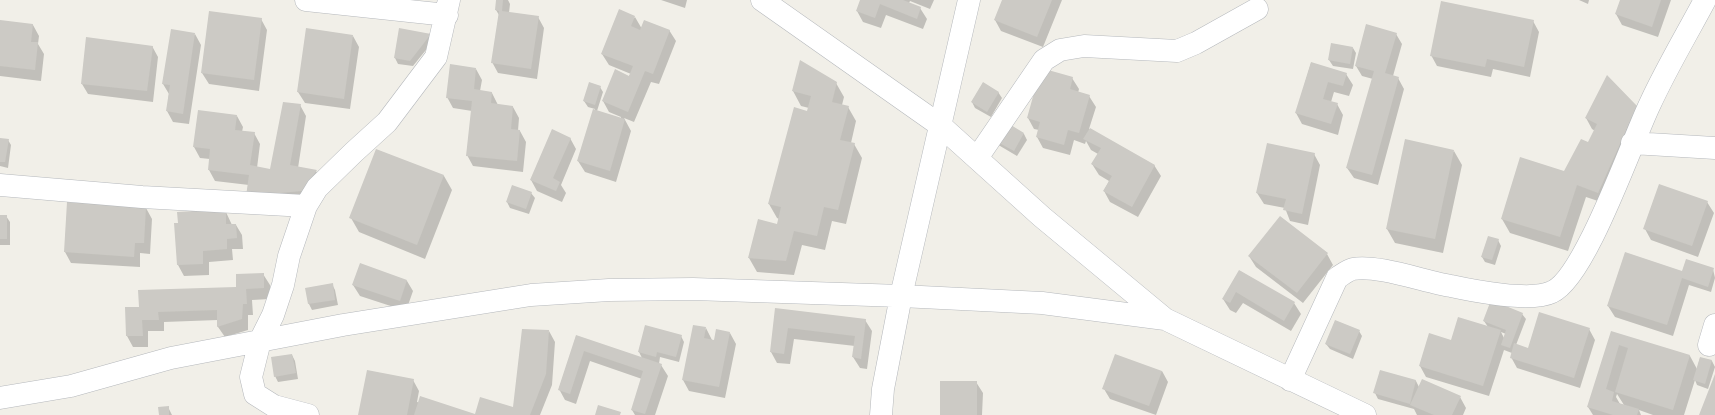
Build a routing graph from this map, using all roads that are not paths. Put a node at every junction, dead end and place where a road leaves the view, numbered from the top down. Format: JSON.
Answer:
{"nodes":[{"id":1,"x":306,"y":0,"type":"edge"},
{"id":2,"x":762,"y":0,"type":"edge"},
{"id":3,"x":969,"y":0,"type":"edge"},
{"id":4,"x":1705,"y":0,"type":"edge"},
{"id":5,"x":448,"y":8,"type":"edge"},
{"id":6,"x":1257,"y":9,"type":"dead end"},
{"id":7,"x":941,"y":126,"type":"junction"},
{"id":8,"x":1632,"y":143,"type":"junction"},
{"id":9,"x":1715,"y":148,"type":"edge"},
{"id":10,"x":977,"y":158,"type":"junction"},
{"id":11,"x":0,"y":185,"type":"edge"},
{"id":12,"x":306,"y":206,"type":"junction"},
{"id":13,"x":900,"y":296,"type":"junction"},
{"id":14,"x":1165,"y":319,"type":"junction"},
{"id":15,"x":260,"y":341,"type":"junction"},
{"id":16,"x":1290,"y":380,"type":"junction"},
{"id":17,"x":0,"y":398,"type":"edge"},
{"id":18,"x":308,"y":415,"type":"edge"},
{"id":19,"x":881,"y":415,"type":"edge"},
{"id":20,"x":1365,"y":415,"type":"edge"}],
"edges":[{"from":1,"to":5,"type":"street"},
{"from":2,"to":7,"type":"street"},
{"from":3,"to":7,"type":"street"},
{"from":4,"to":8,"type":"street"},
{"from":5,"to":12,"type":"street"},
{"from":6,"to":10,"type":"street"},
{"from":7,"to":10,"type":"street"},
{"from":7,"to":13,"type":"street"},
{"from":8,"to":9,"type":"street"},
{"from":8,"to":16,"type":"street"},
{"from":10,"to":14,"type":"street"},
{"from":11,"to":12,"type":"street"},
{"from":12,"to":15,"type":"street"},
{"from":13,"to":14,"type":"street"},
{"from":13,"to":15,"type":"street"},
{"from":13,"to":19,"type":"street"},
{"from":14,"to":16,"type":"street"},
{"from":15,"to":17,"type":"street"},
{"from":15,"to":18,"type":"street"},
{"from":16,"to":20,"type":"street"}]}
